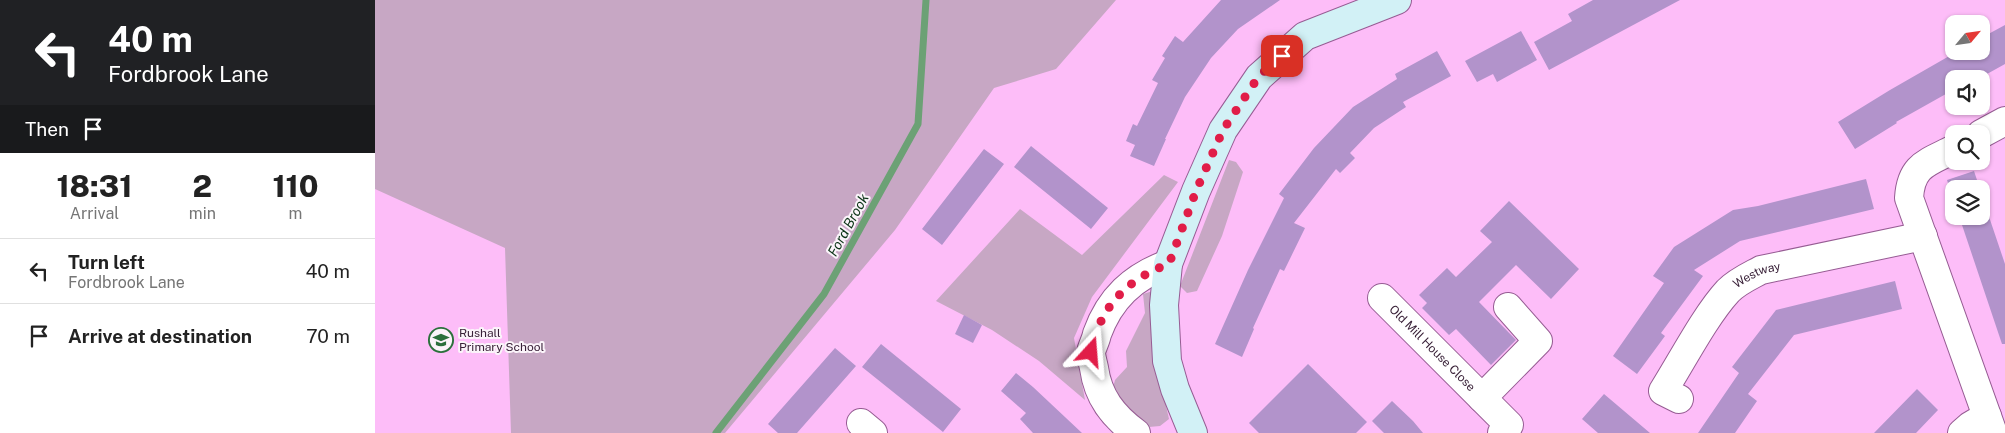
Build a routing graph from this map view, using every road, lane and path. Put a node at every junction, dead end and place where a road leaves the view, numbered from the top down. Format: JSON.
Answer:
{"nodes":[{"id":1,"x":1397,"y":0,"type":"edge"},
{"id":2,"x":2005,"y":121,"type":"edge"},
{"id":3,"x":1990,"y":129,"type":"edge"},
{"id":4,"x":1945,"y":154,"type":"edge"},
{"id":5,"x":1923,"y":236,"type":"junction"},
{"id":6,"x":1169,"y":264,"type":"junction"},
{"id":7,"x":1382,"y":298,"type":"dead end"},
{"id":8,"x":1508,"y":307,"type":"dead end"},
{"id":9,"x":1482,"y":398,"type":"junction"},
{"id":10,"x":1679,"y":399,"type":"dead end"},
{"id":11,"x":1990,"y":425,"type":"edge"},
{"id":12,"x":1187,"y":431,"type":"edge"},
{"id":13,"x":1137,"y":433,"type":"edge"},
{"id":14,"x":1501,"y":433,"type":"edge"},
{"id":15,"x":1962,"y":433,"type":"edge"}],
"edges":[{"from":1,"to":6,"type":"street"},
{"from":2,"to":3,"type":"street"},
{"from":4,"to":5,"type":"street"},
{"from":5,"to":10,"type":"street","name":"Westway"},
{"from":5,"to":11,"type":"street"},
{"from":6,"to":12,"type":"street"},
{"from":6,"to":13,"type":"street"},
{"from":7,"to":9,"type":"street","name":"Old Mill House Close"},
{"from":8,"to":9,"type":"street","name":"Old Mill House Close"},
{"from":9,"to":14,"type":"street","name":"Old Mill House Close"},
{"from":11,"to":15,"type":"street"}]}
